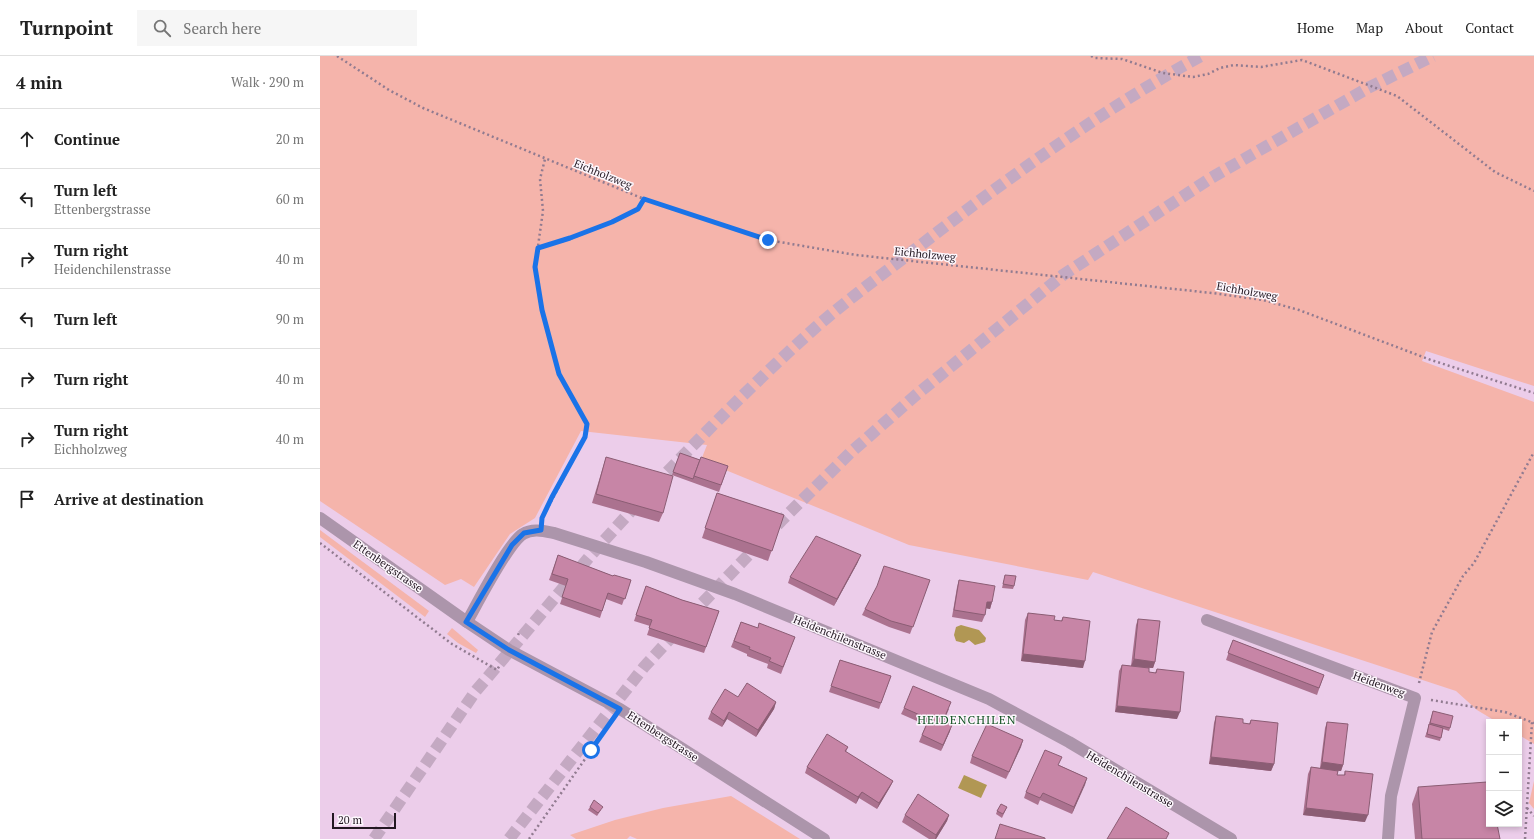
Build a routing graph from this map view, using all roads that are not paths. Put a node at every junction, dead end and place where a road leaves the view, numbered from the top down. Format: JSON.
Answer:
{"nodes":[{"id":1,"x":320,"y":518,"type":"edge"},
{"id":2,"x":1207,"y":620,"type":"dead end"},
{"id":3,"x":466,"y":622,"type":"junction"},
{"id":4,"x":824,"y":839,"type":"edge"},
{"id":5,"x":1231,"y":839,"type":"edge"},
{"id":6,"x":1388,"y":839,"type":"edge"}],
"edges":[{"from":1,"to":3,"type":"street","name":"Ettenbergstrasse"},
{"from":2,"to":6,"type":"street","name":"Heidenweg"},
{"from":3,"to":4,"type":"street","name":"Ettenbergstrasse"},
{"from":3,"to":5,"type":"street","name":"Heidenchilenstrasse"}]}
